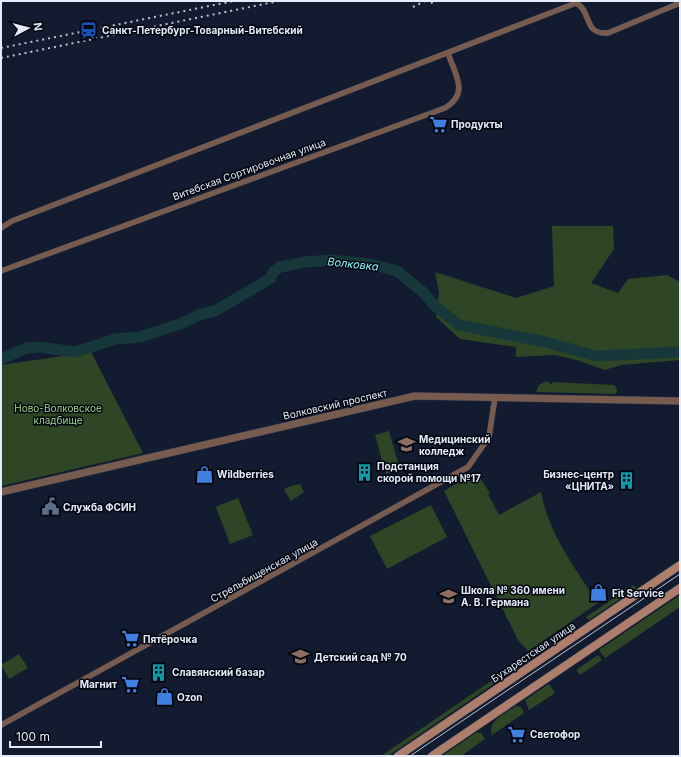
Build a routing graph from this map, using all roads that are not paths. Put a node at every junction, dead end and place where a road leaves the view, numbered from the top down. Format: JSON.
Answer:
{"nodes":[{"id":1,"x":680,"y":3,"type":"edge"},
{"id":2,"x":448,"y":53,"type":"junction"},
{"id":3,"x":1,"y":228,"type":"edge"},
{"id":4,"x":1,"y":271,"type":"edge"},
{"id":5,"x":495,"y":397,"type":"junction"},
{"id":6,"x":680,"y":401,"type":"edge"},
{"id":7,"x":1,"y":492,"type":"edge"},
{"id":8,"x":680,"y":565,"type":"edge"},
{"id":9,"x":680,"y":588,"type":"edge"},
{"id":10,"x":1,"y":725,"type":"edge"},
{"id":11,"x":398,"y":756,"type":"edge"},
{"id":12,"x":432,"y":756,"type":"edge"}],
"edges":[{"from":1,"to":2,"type":"street"},
{"from":2,"to":3,"type":"street"},
{"from":2,"to":4,"type":"street","name":"Витебская Сортировочная улица"},
{"from":5,"to":6,"type":"street","name":"Волковский проспект"},
{"from":5,"to":7,"type":"street","name":"Волковский проспект"},
{"from":5,"to":10,"type":"street","name":"Стрельбищенская улица"},
{"from":8,"to":11,"type":"main road","name":"Бухарестская улица"},
{"from":9,"to":12,"type":"main road"}]}
